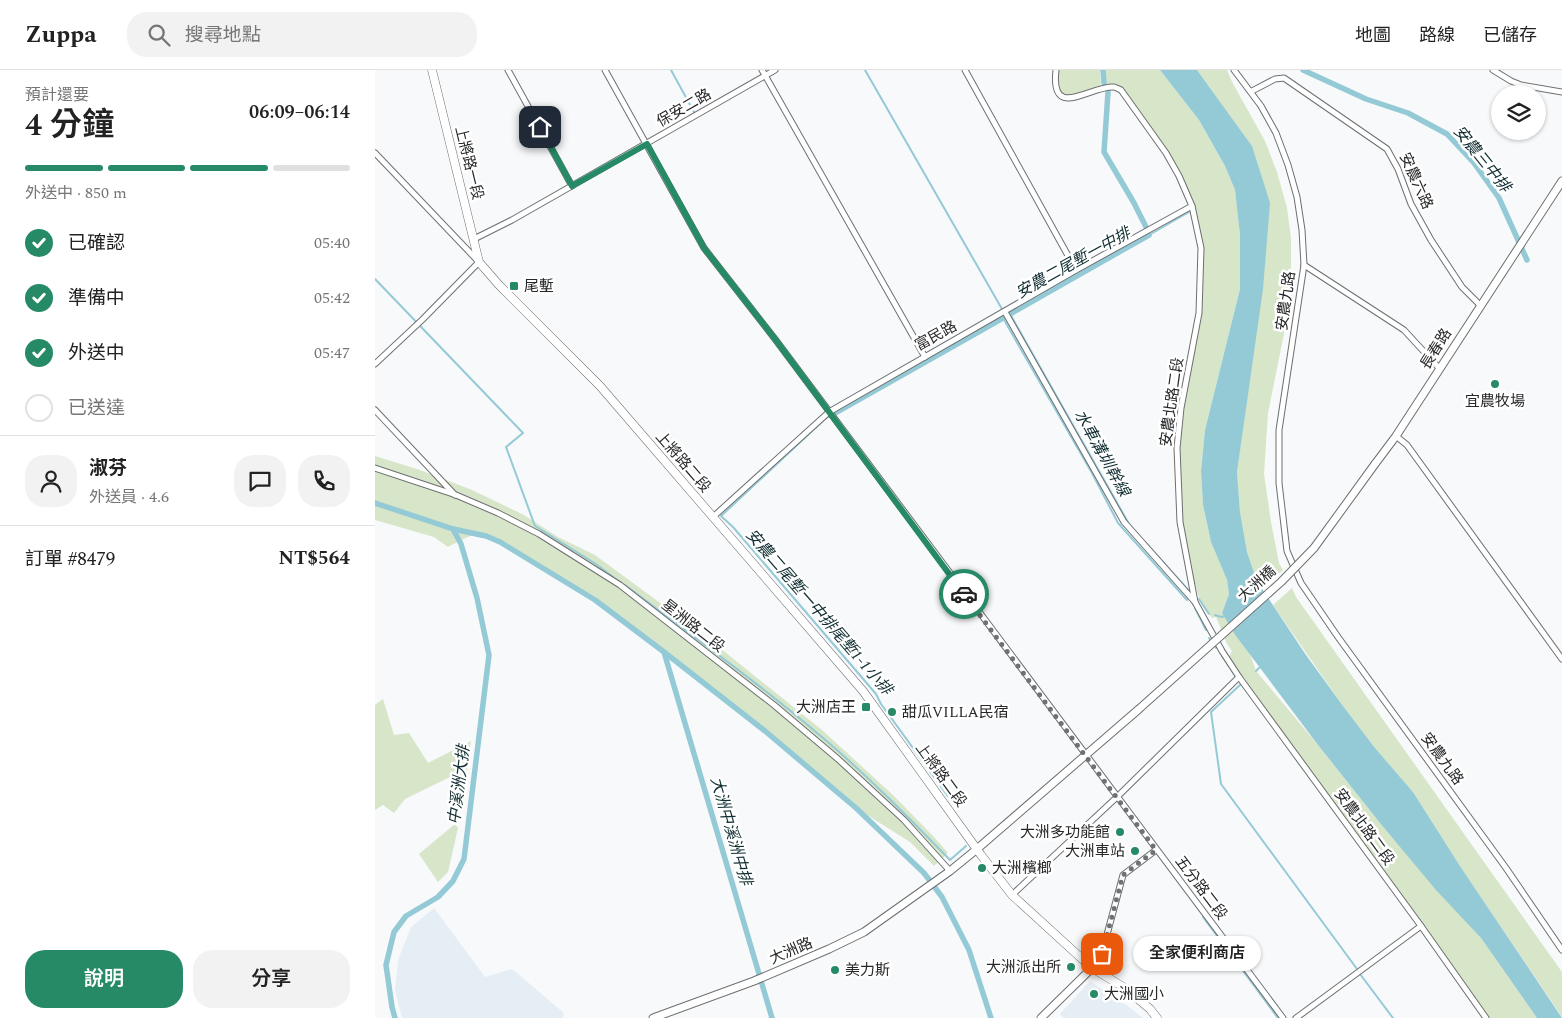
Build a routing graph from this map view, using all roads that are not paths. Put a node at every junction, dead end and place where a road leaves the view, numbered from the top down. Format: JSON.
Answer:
{"nodes":[{"id":1,"x":432,"y":70,"type":"edge"},
{"id":2,"x":508,"y":70,"type":"edge"},
{"id":3,"x":605,"y":70,"type":"edge"},
{"id":4,"x":762,"y":70,"type":"edge"},
{"id":5,"x":775,"y":70,"type":"edge"},
{"id":6,"x":965,"y":70,"type":"edge"},
{"id":7,"x":1056,"y":70,"type":"edge"},
{"id":8,"x":1234,"y":70,"type":"edge"},
{"id":9,"x":1493,"y":70,"type":"edge"},
{"id":10,"x":765,"y":76,"type":"junction"},
{"id":11,"x":1251,"y":92,"type":"junction"},
{"id":12,"x":1562,"y":92,"type":"edge"},
{"id":13,"x":647,"y":144,"type":"junction"},
{"id":14,"x":375,"y":153,"type":"edge"},
{"id":15,"x":1562,"y":181,"type":"edge"},
{"id":16,"x":572,"y":186,"type":"junction"},
{"id":17,"x":1191,"y":206,"type":"junction"},
{"id":18,"x":473,"y":239,"type":"junction"},
{"id":19,"x":479,"y":262,"type":"junction"},
{"id":20,"x":1304,"y":265,"type":"junction"},
{"id":21,"x":1076,"y":270,"type":"junction"},
{"id":22,"x":1479,"y":305,"type":"junction"},
{"id":23,"x":1005,"y":312,"type":"junction"},
{"id":24,"x":925,"y":357,"type":"junction"},
{"id":25,"x":375,"y":364,"type":"edge"},
{"id":26,"x":1439,"y":368,"type":"junction"},
{"id":27,"x":375,"y":410,"type":"edge"},
{"id":28,"x":829,"y":412,"type":"junction"},
{"id":29,"x":1395,"y":436,"type":"junction"},
{"id":30,"x":1375,"y":464,"type":"joint"},
{"id":31,"x":375,"y":468,"type":"edge"},
{"id":32,"x":456,"y":495,"type":"junction"},
{"id":33,"x":713,"y":517,"type":"junction"},
{"id":34,"x":1195,"y":602,"type":"junction"},
{"id":35,"x":1562,"y":659,"type":"edge"},
{"id":36,"x":1239,"y":677,"type":"junction"},
{"id":37,"x":1086,"y":755,"type":"junction"},
{"id":38,"x":1117,"y":798,"type":"junction"},
{"id":39,"x":977,"y":849,"type":"junction"},
{"id":40,"x":1156,"y":850,"type":"junction"},
{"id":41,"x":950,"y":871,"type":"junction"},
{"id":42,"x":1012,"y":895,"type":"junction"},
{"id":43,"x":1421,"y":926,"type":"junction"},
{"id":44,"x":1562,"y":950,"type":"edge"},
{"id":45,"x":1092,"y":968,"type":"junction"},
{"id":46,"x":666,"y":1016,"type":"edge"},
{"id":47,"x":653,"y":1018,"type":"edge"},
{"id":48,"x":1041,"y":1018,"type":"edge"},
{"id":49,"x":1157,"y":1018,"type":"edge"},
{"id":50,"x":1283,"y":1018,"type":"edge"},
{"id":51,"x":1296,"y":1018,"type":"edge"},
{"id":52,"x":1486,"y":1018,"type":"edge"}],
"edges":[{"from":1,"to":18,"type":"main road","name":"上將路一段"},
{"from":2,"to":16,"type":"street"},
{"from":3,"to":13,"type":"street","name":"五分路二段"},
{"from":4,"to":10,"type":"street"},
{"from":5,"to":10,"type":"street","name":"保安二路"},
{"from":6,"to":21,"type":"street"},
{"from":7,"to":17,"type":"street","name":"安農北路二段"},
{"from":8,"to":11,"type":"street","name":"安農九路"},
{"from":9,"to":12,"type":"street"},
{"from":10,"to":13,"type":"street","name":"保安二路"},
{"from":10,"to":24,"type":"street"},
{"from":11,"to":20,"type":"street","name":"安農九路"},
{"from":11,"to":22,"type":"street","name":"安農六路"},
{"from":13,"to":16,"type":"street","name":"保安二路"},
{"from":13,"to":28,"type":"street","name":"五分路二段"},
{"from":14,"to":19,"type":"street"},
{"from":15,"to":22,"type":"street","name":"長春路"},
{"from":16,"to":18,"type":"street","name":"保安二路"},
{"from":17,"to":21,"type":"street","name":"富民路"},
{"from":17,"to":34,"type":"street","name":"安農北路二段"},
{"from":18,"to":19,"type":"main road","name":"上將路一段"},
{"from":19,"to":25,"type":"street"},
{"from":19,"to":33,"type":"main road","name":"上將路二段"},
{"from":20,"to":26,"type":"street"},
{"from":20,"to":44,"type":"street","name":"安農九路"},
{"from":21,"to":23,"type":"street","name":"富民路"},
{"from":22,"to":26,"type":"street","name":"長春路"},
{"from":23,"to":24,"type":"street","name":"富民路"},
{"from":23,"to":34,"type":"street"},
{"from":24,"to":28,"type":"street","name":"富民路"},
{"from":26,"to":29,"type":"street","name":"長春路"},
{"from":27,"to":32,"type":"street"},
{"from":28,"to":33,"type":"street","name":"富民路"},
{"from":28,"to":37,"type":"street","name":"五分路二段"},
{"from":29,"to":30,"type":"street","name":"長春路"},
{"from":29,"to":35,"type":"street"},
{"from":30,"to":37,"type":"street","name":"大洲橋","bridge":true},
{"from":31,"to":32,"type":"street","name":"星洲路二段"},
{"from":32,"to":41,"type":"street","name":"星洲路二段"},
{"from":33,"to":39,"type":"main road","name":"上將路二段"},
{"from":34,"to":36,"type":"street","name":"安農北路二段"},
{"from":36,"to":38,"type":"street"},
{"from":36,"to":43,"type":"street","name":"安農北路二段"},
{"from":37,"to":38,"type":"street","name":"五分路二段"},
{"from":37,"to":39,"type":"street"},
{"from":38,"to":40,"type":"street","name":"五分路二段"},
{"from":38,"to":42,"type":"street"},
{"from":39,"to":41,"type":"street"},
{"from":39,"to":42,"type":"main road","name":"上將路二段"},
{"from":40,"to":45,"type":"street"},
{"from":40,"to":50,"type":"street","name":"五分路二段"},
{"from":41,"to":46,"type":"street","name":"大洲路"},
{"from":42,"to":45,"type":"main road","name":"上將路二段"},
{"from":43,"to":51,"type":"street"},
{"from":43,"to":52,"type":"street","name":"安農北路二段"},
{"from":45,"to":48,"type":"street"},
{"from":45,"to":49,"type":"main road","name":"上將路二段"},
{"from":46,"to":47,"type":"street","name":"大洲路"}]}
